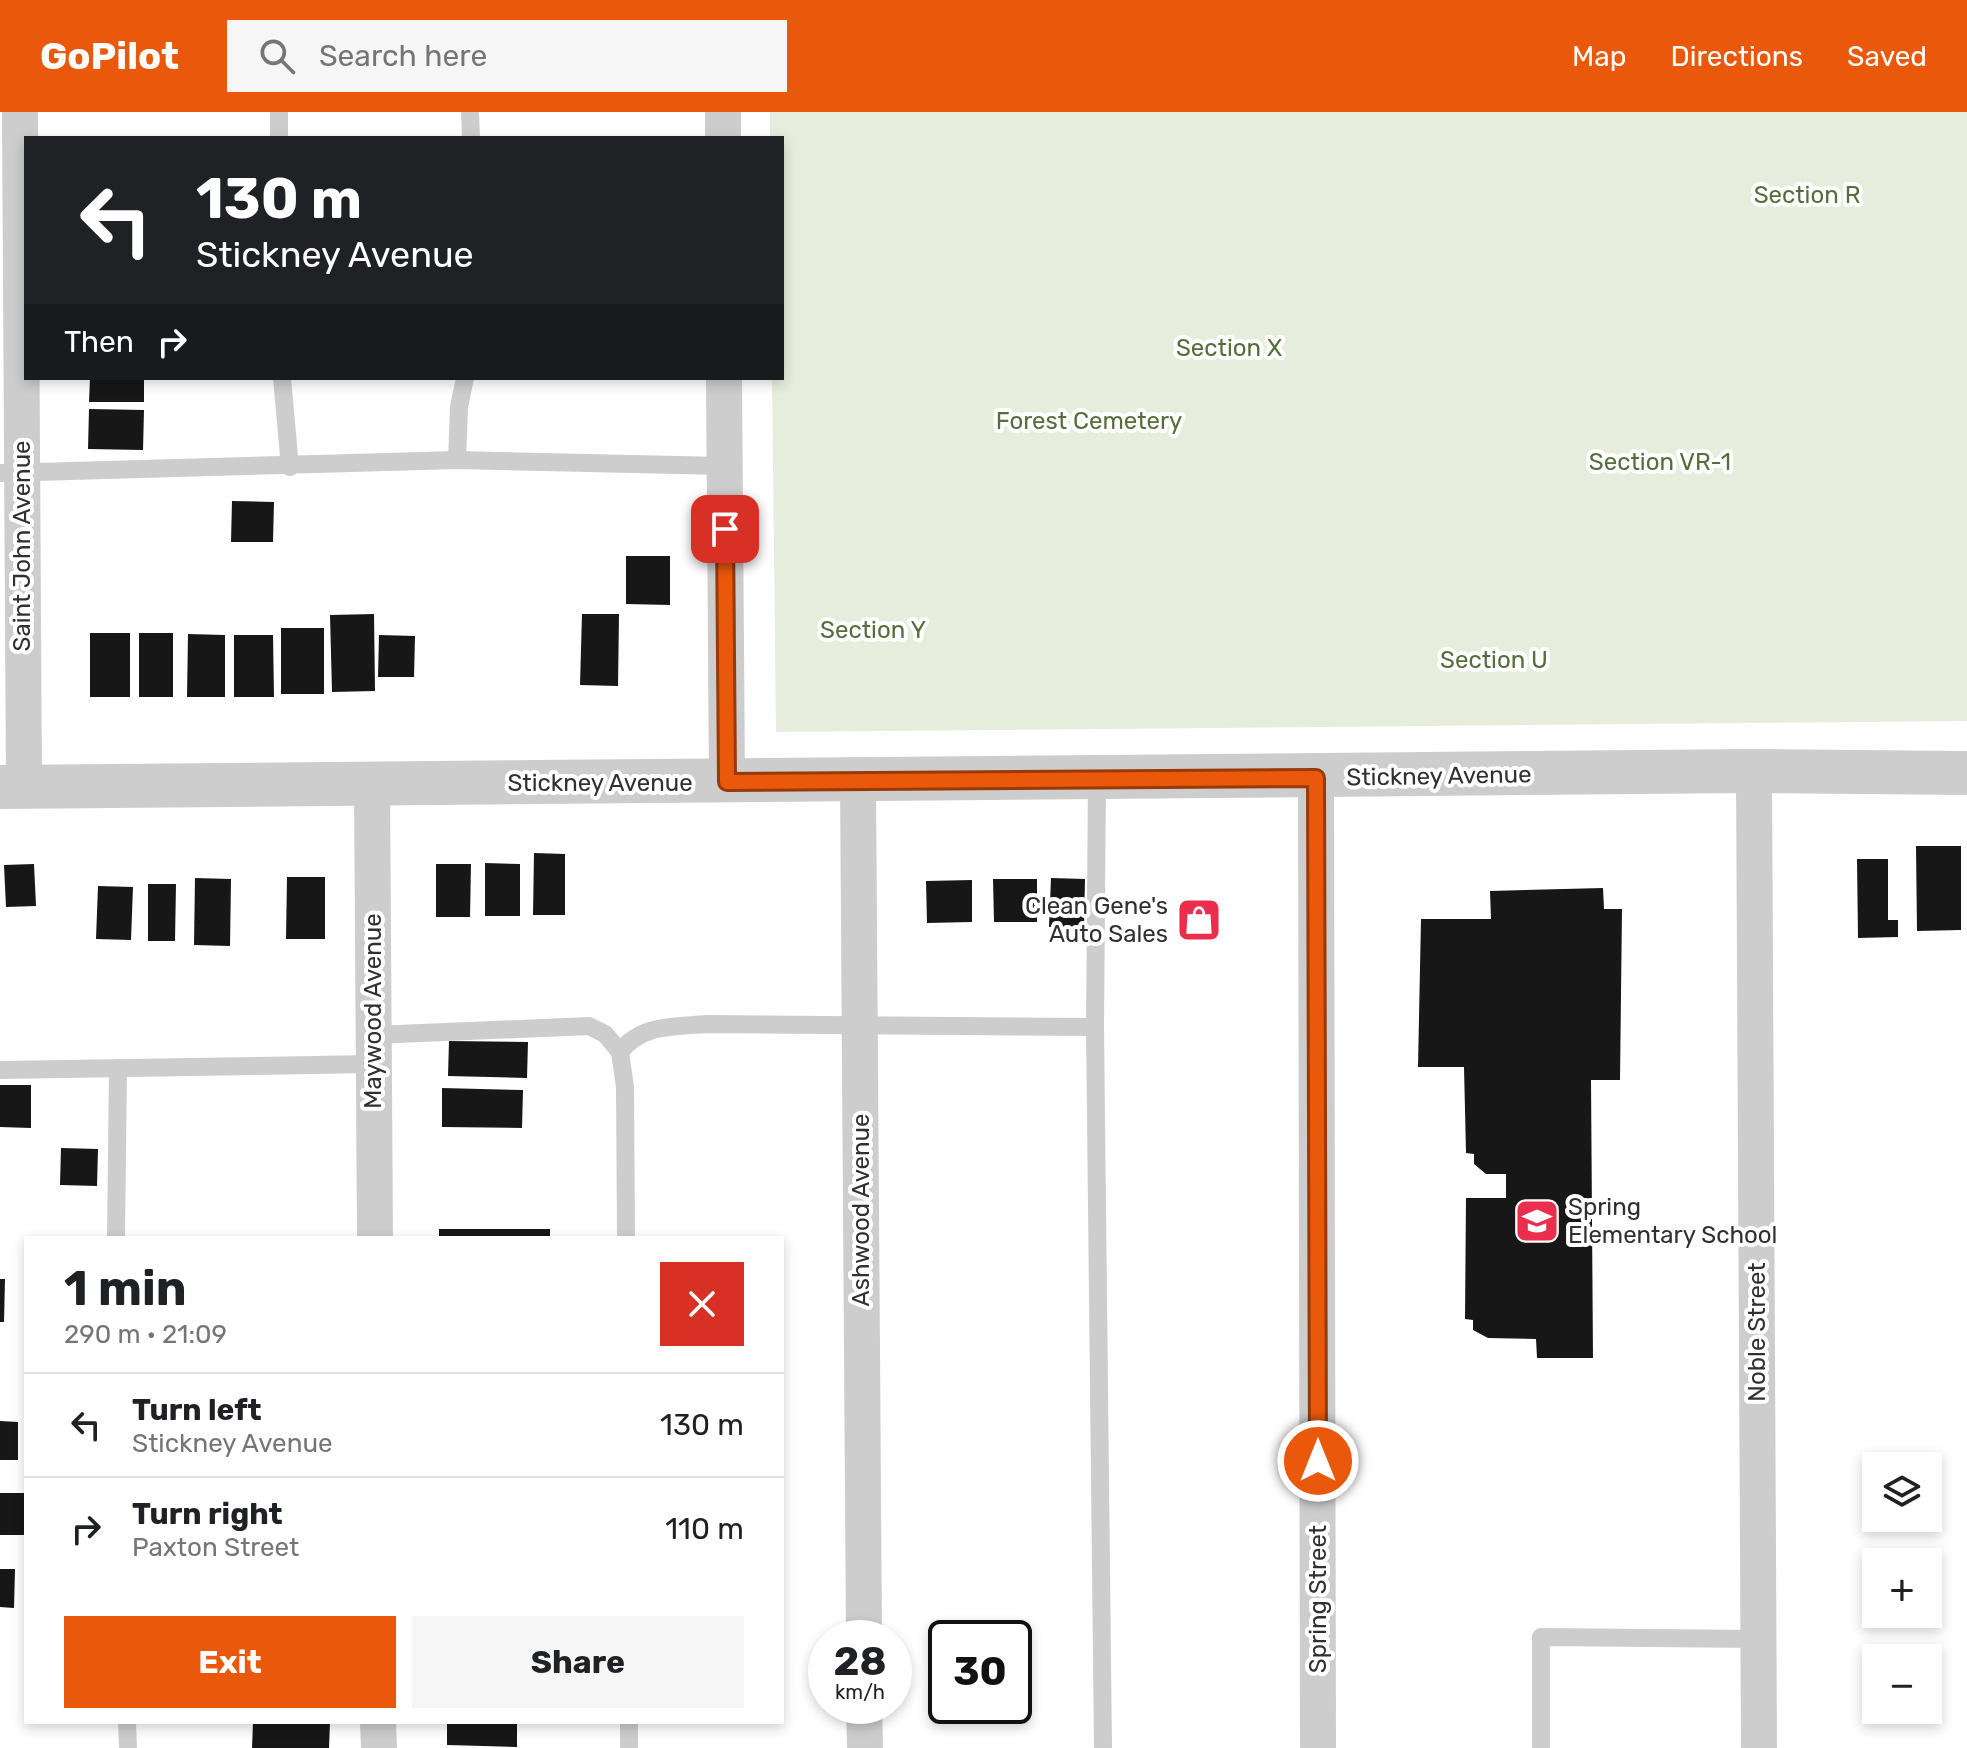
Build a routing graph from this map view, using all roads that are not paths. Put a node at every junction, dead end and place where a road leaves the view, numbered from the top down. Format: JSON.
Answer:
{"nodes":[{"id":1,"x":20,"y":112,"type":"edge"},
{"id":2,"x":279,"y":112,"type":"edge"},
{"id":3,"x":470,"y":112,"type":"edge"},
{"id":4,"x":723,"y":112,"type":"edge"},
{"id":5,"x":279,"y":136,"type":"edge"},
{"id":6,"x":471,"y":136,"type":"edge"},
{"id":7,"x":723,"y":136,"type":"edge"},
{"id":8,"x":15,"y":173,"type":"edge"},
{"id":9,"x":282,"y":380,"type":"edge"},
{"id":10,"x":465,"y":380,"type":"edge"},
{"id":11,"x":724,"y":380,"type":"edge"},
{"id":12,"x":457,"y":460,"type":"junction"},
{"id":13,"x":724,"y":466,"type":"junction"},
{"id":14,"x":290,"y":467,"type":"junction"},
{"id":15,"x":10,"y":473,"type":"edge"},
{"id":16,"x":1754,"y":771,"type":"junction"},
{"id":17,"x":1967,"y":773,"type":"edge"},
{"id":18,"x":1316,"y":778,"type":"junction"},
{"id":19,"x":1097,"y":779,"type":"junction"},
{"id":20,"x":858,"y":781,"type":"junction"},
{"id":21,"x":727,"y":782,"type":"junction"},
{"id":22,"x":372,"y":784,"type":"junction"},
{"id":23,"x":12,"y":787,"type":"edge"},
{"id":24,"x":860,"y":1027,"type":"junction"},
{"id":25,"x":1095,"y":1027,"type":"junction"},
{"id":26,"x":374,"y":1050,"type":"junction"},
{"id":27,"x":620,"y":1052,"type":"junction"},
{"id":28,"x":118,"y":1068,"type":"junction"},
{"id":29,"x":0,"y":1070,"type":"edge"},
{"id":30,"x":116,"y":1236,"type":"edge"},
{"id":31,"x":375,"y":1236,"type":"edge"},
{"id":32,"x":626,"y":1236,"type":"edge"},
{"id":33,"x":864,"y":1620,"type":"edge"},
{"id":34,"x":1759,"y":1639,"type":"junction"},
{"id":35,"x":127,"y":1724,"type":"edge"},
{"id":36,"x":378,"y":1724,"type":"edge"},
{"id":37,"x":629,"y":1724,"type":"edge"},
{"id":38,"x":864,"y":1724,"type":"edge"},
{"id":39,"x":128,"y":1748,"type":"edge"},
{"id":40,"x":379,"y":1748,"type":"edge"},
{"id":41,"x":629,"y":1748,"type":"edge"},
{"id":42,"x":865,"y":1748,"type":"edge"},
{"id":43,"x":1103,"y":1748,"type":"edge"},
{"id":44,"x":1318,"y":1748,"type":"edge"},
{"id":45,"x":1541,"y":1748,"type":"edge"},
{"id":46,"x":1759,"y":1748,"type":"edge"}],
"edges":[{"from":1,"to":8,"type":"street","name":"Saint John Avenue"},
{"from":2,"to":5,"type":"lane"},
{"from":3,"to":6,"type":"lane"},
{"from":4,"to":7,"type":"street"},
{"from":8,"to":15,"type":"street","name":"Saint John Avenue"},
{"from":9,"to":14,"type":"lane"},
{"from":10,"to":12,"type":"lane"},
{"from":11,"to":13,"type":"street"},
{"from":12,"to":13,"type":"lane"},
{"from":12,"to":14,"type":"lane"},
{"from":13,"to":21,"type":"street"},
{"from":14,"to":15,"type":"lane"},
{"from":15,"to":23,"type":"street","name":"Saint John Avenue"},
{"from":16,"to":17,"type":"street","name":"Stickney Avenue"},
{"from":16,"to":18,"type":"street","name":"Stickney Avenue"},
{"from":16,"to":34,"type":"street","name":"Noble Street"},
{"from":18,"to":19,"type":"street","name":"Stickney Avenue"},
{"from":18,"to":44,"type":"street","name":"Spring Street"},
{"from":19,"to":20,"type":"street","name":"Stickney Avenue"},
{"from":19,"to":25,"type":"lane"},
{"from":20,"to":21,"type":"street","name":"Stickney Avenue"},
{"from":20,"to":24,"type":"street","name":"Ashwood Avenue"},
{"from":21,"to":22,"type":"street","name":"Stickney Avenue"},
{"from":22,"to":23,"type":"street","name":"Stickney Avenue"},
{"from":22,"to":26,"type":"street","name":"Maywood Avenue"},
{"from":24,"to":25,"type":"lane"},
{"from":24,"to":27,"type":"lane"},
{"from":24,"to":33,"type":"street","name":"Ashwood Avenue"},
{"from":25,"to":43,"type":"lane"},
{"from":26,"to":27,"type":"lane"},
{"from":26,"to":28,"type":"lane"},
{"from":26,"to":31,"type":"street","name":"Maywood Avenue"},
{"from":27,"to":32,"type":"lane"},
{"from":28,"to":29,"type":"lane"},
{"from":28,"to":30,"type":"lane"},
{"from":34,"to":45,"type":"lane"},
{"from":34,"to":46,"type":"street","name":"Noble Street"},
{"from":35,"to":39,"type":"lane"},
{"from":36,"to":40,"type":"street"},
{"from":37,"to":41,"type":"lane"},
{"from":38,"to":42,"type":"street"}]}
